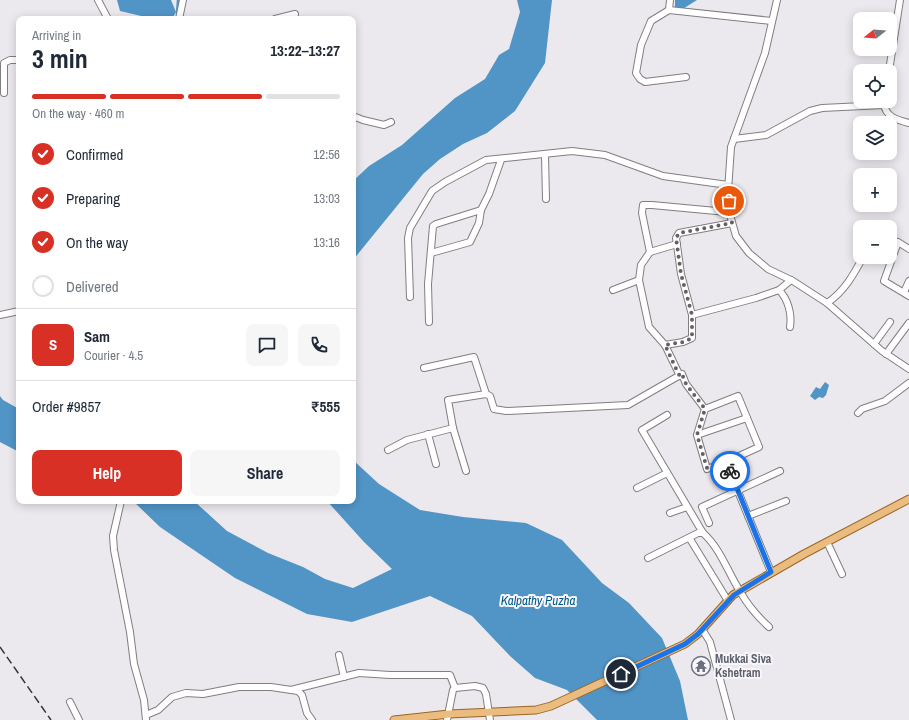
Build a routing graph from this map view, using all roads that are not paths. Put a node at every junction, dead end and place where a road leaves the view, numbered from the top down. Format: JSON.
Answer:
{"nodes":[{"id":1,"x":98,"y":0,"type":"edge"},
{"id":2,"x":183,"y":0,"type":"edge"},
{"id":3,"x":670,"y":0,"type":"edge"},
{"id":4,"x":777,"y":0,"type":"edge"},
{"id":5,"x":900,"y":0,"type":"edge"},
{"id":6,"x":669,"y":10,"type":"junction"},
{"id":7,"x":295,"y":14,"type":"dead end"},
{"id":8,"x":106,"y":16,"type":"edge"},
{"id":9,"x":180,"y":16,"type":"edge"},
{"id":10,"x":287,"y":16,"type":"edge"},
{"id":11,"x":772,"y":21,"type":"junction"},
{"id":12,"x":16,"y":60,"type":"edge"},
{"id":13,"x":890,"y":64,"type":"edge"},
{"id":14,"x":686,"y":77,"type":"dead end"},
{"id":15,"x":4,"y":93,"type":"dead end"},
{"id":16,"x":853,"y":106,"type":"edge"},
{"id":17,"x":886,"y":108,"type":"edge"},
{"id":18,"x":356,"y":117,"type":"edge"},
{"id":19,"x":391,"y":122,"type":"dead end"},
{"id":20,"x":909,"y":123,"type":"edge"},
{"id":21,"x":734,"y":139,"type":"junction"},
{"id":22,"x":545,"y":155,"type":"junction"},
{"id":23,"x":501,"y":160,"type":"junction"},
{"id":24,"x":728,"y":185,"type":"junction"},
{"id":25,"x":546,"y":200,"type":"dead end"},
{"id":26,"x":481,"y":210,"type":"junction"},
{"id":27,"x":730,"y":211,"type":"junction"},
{"id":28,"x":732,"y":223,"type":"junction"},
{"id":29,"x":677,"y":244,"type":"junction"},
{"id":30,"x":909,"y":249,"type":"edge"},
{"id":31,"x":650,"y":252,"type":"junction"},
{"id":32,"x":431,"y":253,"type":"junction"},
{"id":33,"x":860,"y":264,"type":"edge"},
{"id":34,"x":639,"y":280,"type":"junction"},
{"id":35,"x":791,"y":280,"type":"junction"},
{"id":36,"x":909,"y":281,"type":"edge"},
{"id":37,"x":613,"y":290,"type":"dead end"},
{"id":38,"x":779,"y":290,"type":"junction"},
{"id":39,"x":905,"y":290,"type":"dead end"},
{"id":40,"x":909,"y":296,"type":"edge"},
{"id":41,"x":410,"y":297,"type":"dead end"},
{"id":42,"x":827,"y":303,"type":"junction"},
{"id":43,"x":16,"y":312,"type":"edge"},
{"id":44,"x":0,"y":315,"type":"edge"},
{"id":45,"x":692,"y":315,"type":"junction"},
{"id":46,"x":429,"y":322,"type":"dead end"},
{"id":47,"x":890,"y":322,"type":"dead end"},
{"id":48,"x":909,"y":323,"type":"edge"},
{"id":49,"x":790,"y":327,"type":"dead end"},
{"id":50,"x":874,"y":344,"type":"junction"},
{"id":51,"x":665,"y":345,"type":"junction"},
{"id":52,"x":886,"y":354,"type":"junction"},
{"id":53,"x":424,"y":368,"type":"dead end"},
{"id":54,"x":909,"y":369,"type":"edge"},
{"id":55,"x":680,"y":376,"type":"junction"},
{"id":56,"x":909,"y":383,"type":"edge"},
{"id":57,"x":486,"y":394,"type":"junction"},
{"id":58,"x":705,"y":409,"type":"junction"},
{"id":59,"x":858,"y":413,"type":"dead end"},
{"id":60,"x":667,"y":415,"type":"dead end"},
{"id":61,"x":747,"y":418,"type":"junction"},
{"id":62,"x":453,"y":428,"type":"junction"},
{"id":63,"x":428,"y":434,"type":"junction"},
{"id":64,"x":697,"y":435,"type":"junction"},
{"id":65,"x":388,"y":450,"type":"dead end"},
{"id":66,"x":726,"y":462,"type":"junction"},
{"id":67,"x":436,"y":464,"type":"dead end"},
{"id":68,"x":466,"y":471,"type":"dead end"},
{"id":69,"x":780,"y":471,"type":"dead end"},
{"id":70,"x":667,"y":473,"type":"junction"},
{"id":71,"x":637,"y":488,"type":"dead end"},
{"id":72,"x":738,"y":491,"type":"junction"},
{"id":73,"x":909,"y":499,"type":"edge"},
{"id":74,"x":786,"y":501,"type":"dead end"},
{"id":75,"x":120,"y":504,"type":"edge"},
{"id":76,"x":688,"y":507,"type":"junction"},
{"id":77,"x":670,"y":513,"type":"dead end"},
{"id":78,"x":748,"y":516,"type":"junction"},
{"id":79,"x":709,"y":523,"type":"dead end"},
{"id":80,"x":703,"y":532,"type":"junction"},
{"id":81,"x":690,"y":539,"type":"junction"},
{"id":82,"x":827,"y":542,"type":"junction"},
{"id":83,"x":648,"y":558,"type":"dead end"},
{"id":84,"x":771,"y":572,"type":"junction"},
{"id":85,"x":842,"y":574,"type":"dead end"},
{"id":86,"x":740,"y":593,"type":"junction"},
{"id":87,"x":728,"y":601,"type":"junction"},
{"id":88,"x":769,"y":627,"type":"dead end"},
{"id":89,"x":702,"y":629,"type":"junction"},
{"id":90,"x":339,"y":655,"type":"dead end"},
{"id":91,"x":344,"y":676,"type":"junction"},
{"id":92,"x":483,"y":688,"type":"junction"},
{"id":93,"x":492,"y":689,"type":"dead end"},
{"id":94,"x":291,"y":690,"type":"junction"},
{"id":95,"x":453,"y":690,"type":"dead end"},
{"id":96,"x":70,"y":702,"type":"dead end"},
{"id":97,"x":490,"y":716,"type":"edge"},
{"id":98,"x":448,"y":717,"type":"edge"},
{"id":99,"x":146,"y":718,"type":"edge"},
{"id":100,"x":79,"y":720,"type":"edge"},
{"id":101,"x":312,"y":720,"type":"edge"},
{"id":102,"x":394,"y":720,"type":"edge"},
{"id":103,"x":731,"y":720,"type":"edge"}],
"edges":[{"from":1,"to":8,"type":"street"},
{"from":2,"to":9,"type":"street"},
{"from":3,"to":6,"type":"street"},
{"from":4,"to":11,"type":"street"},
{"from":5,"to":13,"type":"street"},
{"from":6,"to":11,"type":"street"},
{"from":6,"to":14,"type":"street"},
{"from":7,"to":10,"type":"street"},
{"from":11,"to":21,"type":"street"},
{"from":12,"to":15,"type":"street"},
{"from":16,"to":21,"type":"street"},
{"from":17,"to":20,"type":"street"},
{"from":18,"to":19,"type":"street"},
{"from":21,"to":24,"type":"street"},
{"from":22,"to":23,"type":"street"},
{"from":22,"to":24,"type":"street"},
{"from":22,"to":25,"type":"street"},
{"from":23,"to":26,"type":"street"},
{"from":23,"to":41,"type":"street"},
{"from":24,"to":27,"type":"street"},
{"from":26,"to":32,"type":"street"},
{"from":26,"to":32,"type":"street"},
{"from":27,"to":28,"type":"street"},
{"from":27,"to":31,"type":"street"},
{"from":28,"to":29,"type":"street"},
{"from":28,"to":35,"type":"street"},
{"from":29,"to":31,"type":"street"},
{"from":29,"to":45,"type":"street"},
{"from":30,"to":40,"type":"street"},
{"from":31,"to":34,"type":"street"},
{"from":32,"to":46,"type":"street"},
{"from":33,"to":42,"type":"street"},
{"from":34,"to":37,"type":"street"},
{"from":34,"to":51,"type":"street"},
{"from":35,"to":38,"type":"street"},
{"from":35,"to":42,"type":"street"},
{"from":36,"to":39,"type":"street"},
{"from":38,"to":45,"type":"street"},
{"from":38,"to":49,"type":"street"},
{"from":42,"to":50,"type":"street"},
{"from":43,"to":44,"type":"street"},
{"from":45,"to":51,"type":"street"},
{"from":47,"to":50,"type":"street"},
{"from":48,"to":52,"type":"street"},
{"from":50,"to":52,"type":"street"},
{"from":51,"to":55,"type":"street"},
{"from":52,"to":54,"type":"street"},
{"from":53,"to":57,"type":"street"},
{"from":55,"to":57,"type":"street"},
{"from":55,"to":58,"type":"street"},
{"from":56,"to":59,"type":"street"},
{"from":57,"to":62,"type":"street"},
{"from":58,"to":61,"type":"street"},
{"from":58,"to":64,"type":"street"},
{"from":60,"to":70,"type":"street"},
{"from":61,"to":64,"type":"street"},
{"from":61,"to":66,"type":"street"},
{"from":62,"to":63,"type":"street"},
{"from":62,"to":68,"type":"street"},
{"from":63,"to":65,"type":"street"},
{"from":63,"to":67,"type":"street"},
{"from":64,"to":66,"type":"street"},
{"from":66,"to":72,"type":"street"},
{"from":69,"to":72,"type":"street"},
{"from":70,"to":71,"type":"street"},
{"from":70,"to":76,"type":"street"},
{"from":72,"to":78,"type":"street"},
{"from":72,"to":79,"type":"street"},
{"from":73,"to":82,"type":"main road"},
{"from":74,"to":78,"type":"street"},
{"from":75,"to":99,"type":"street"},
{"from":76,"to":77,"type":"street"},
{"from":76,"to":80,"type":"street"},
{"from":78,"to":84,"type":"street"},
{"from":80,"to":81,"type":"street"},
{"from":80,"to":86,"type":"street"},
{"from":81,"to":83,"type":"street"},
{"from":81,"to":87,"type":"street"},
{"from":82,"to":84,"type":"main road"},
{"from":82,"to":85,"type":"street"},
{"from":84,"to":86,"type":"main road"},
{"from":86,"to":87,"type":"main road"},
{"from":86,"to":88,"type":"street"},
{"from":87,"to":89,"type":"main road"},
{"from":89,"to":97,"type":"main road"},
{"from":89,"to":103,"type":"street"},
{"from":90,"to":91,"type":"street"},
{"from":91,"to":92,"type":"street"},
{"from":91,"to":94,"type":"street"},
{"from":92,"to":93,"type":"street"},
{"from":92,"to":97,"type":"street"},
{"from":94,"to":99,"type":"street"},
{"from":94,"to":101,"type":"street"},
{"from":95,"to":98,"type":"street"},
{"from":96,"to":100,"type":"street"},
{"from":97,"to":98,"type":"main road"},
{"from":98,"to":102,"type":"main road"}]}
